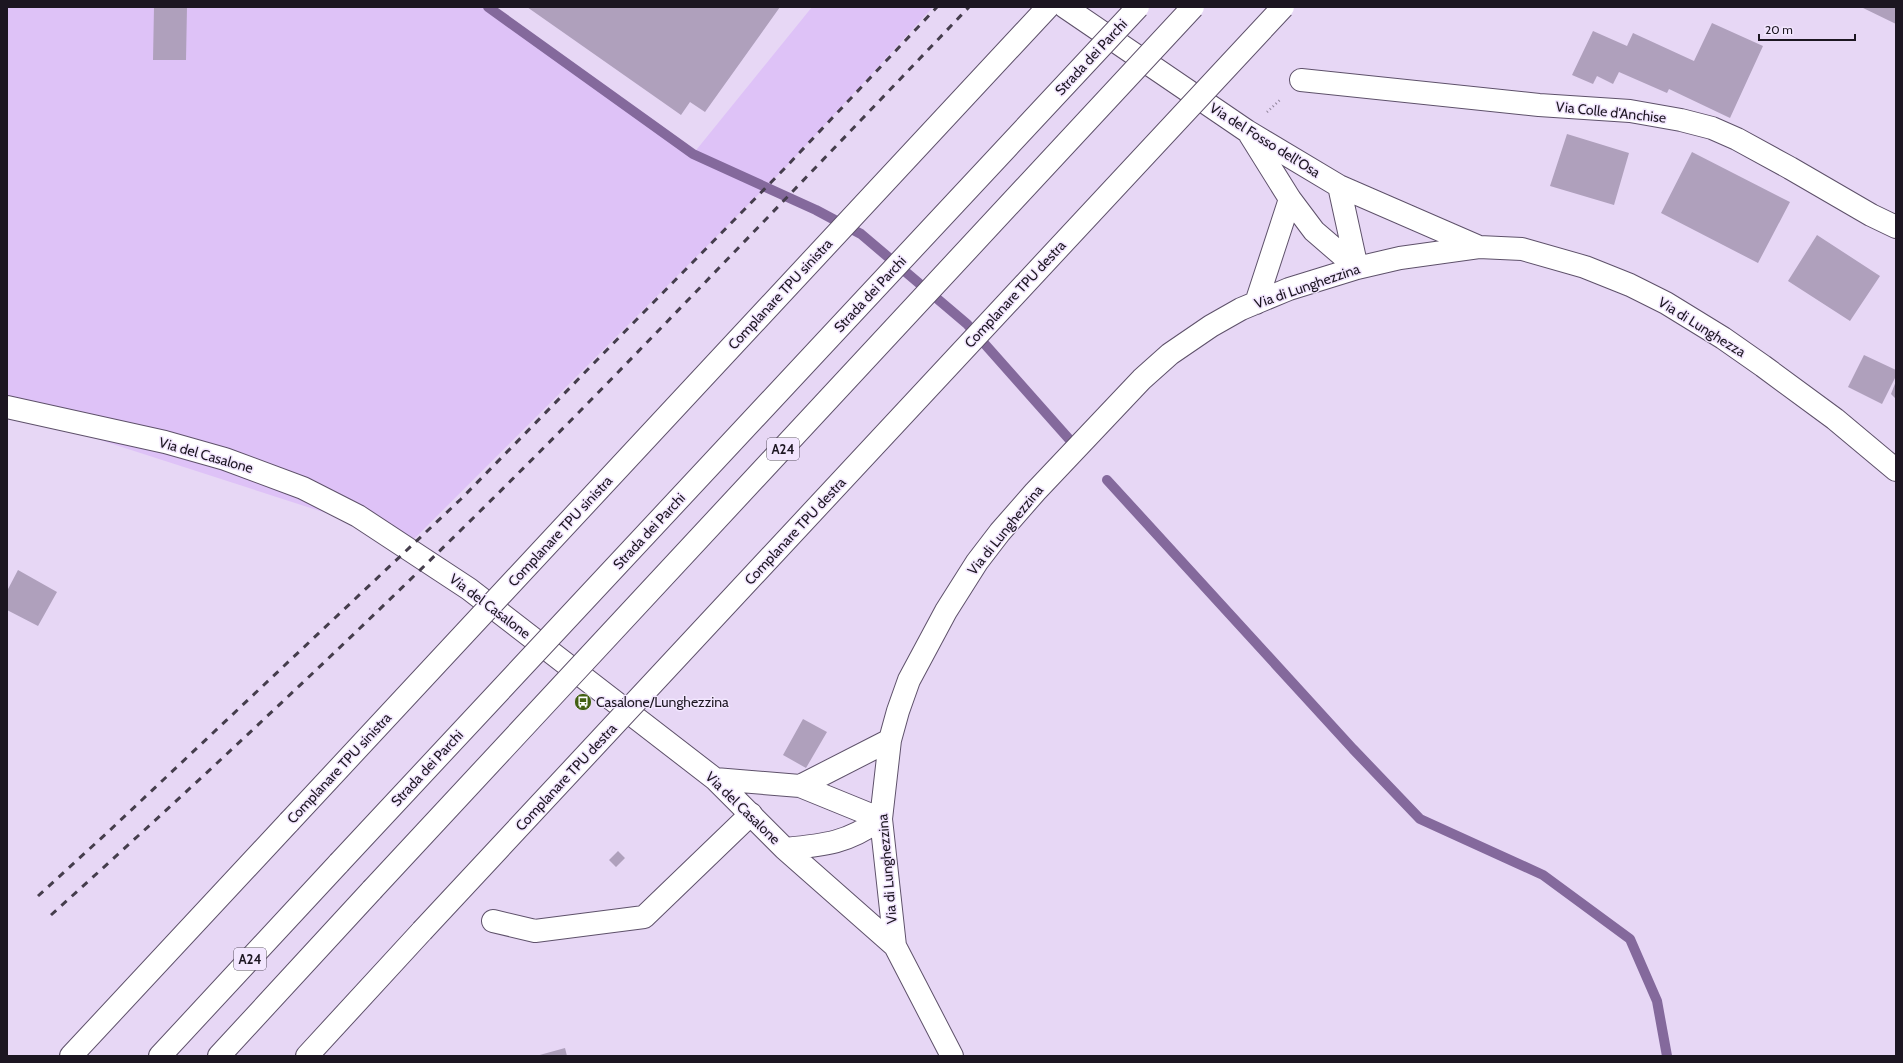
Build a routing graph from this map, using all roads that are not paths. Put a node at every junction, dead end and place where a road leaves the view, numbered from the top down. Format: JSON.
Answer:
{"nodes":[{"id":1,"x":1048,"y":7,"type":"edge"},
{"id":2,"x":1065,"y":7,"type":"edge"},
{"id":3,"x":1138,"y":7,"type":"edge"},
{"id":4,"x":1193,"y":7,"type":"edge"},
{"id":5,"x":1283,"y":7,"type":"edge"},
{"id":6,"x":1301,"y":80,"type":"road end"},
{"id":7,"x":1247,"y":131,"type":"junction"},
{"id":8,"x":1339,"y":186,"type":"junction"},
{"id":9,"x":1290,"y":199,"type":"junction"},
{"id":10,"x":1896,"y":227,"type":"edge"},
{"id":11,"x":1479,"y":247,"type":"junction"},
{"id":12,"x":1357,"y":268,"type":"junction"},
{"id":13,"x":1256,"y":303,"type":"junction"},
{"id":14,"x":7,"y":407,"type":"edge"},
{"id":15,"x":1896,"y":470,"type":"edge"},
{"id":16,"x":890,"y":740,"type":"junction"},
{"id":17,"x":715,"y":779,"type":"junction"},
{"id":18,"x":800,"y":786,"type":"junction"},
{"id":19,"x":751,"y":814,"type":"junction"},
{"id":20,"x":881,"y":819,"type":"junction"},
{"id":21,"x":785,"y":849,"type":"junction"},
{"id":22,"x":492,"y":921,"type":"dead end"},
{"id":23,"x":895,"y":946,"type":"junction"},
{"id":24,"x":71,"y":1056,"type":"edge"},
{"id":25,"x":160,"y":1056,"type":"edge"},
{"id":26,"x":219,"y":1056,"type":"edge"},
{"id":27,"x":307,"y":1056,"type":"edge"},
{"id":28,"x":952,"y":1056,"type":"edge"}],
"edges":[{"from":1,"to":24,"type":"main road","name":"Complanare TPU sinistra","bridge":true},
{"from":2,"to":7,"type":"main road","name":"Via del Fosso dell'Osa"},
{"from":3,"to":25,"type":"main road","name":"Strada dei Parchi","number":"A24","bridge":true},
{"from":4,"to":26,"type":"main road","number":"A24","bridge":true},
{"from":5,"to":27,"type":"main road","name":"Complanare TPU destra","bridge":true},
{"from":6,"to":10,"type":"main road","name":"Via Colle d'Anchise"},
{"from":7,"to":8,"type":"main road","name":"Via del Fosso dell'Osa"},
{"from":7,"to":9,"type":"main road"},
{"from":8,"to":11,"type":"main road","name":"Via del Fosso dell'Osa"},
{"from":8,"to":12,"type":"main road"},
{"from":9,"to":12,"type":"main road"},
{"from":9,"to":13,"type":"main road"},
{"from":11,"to":12,"type":"main road","name":"Via di Lunghezzina"},
{"from":11,"to":15,"type":"main road","name":"Via di Lunghezza"},
{"from":12,"to":13,"type":"main road","name":"Via di Lunghezzina"},
{"from":13,"to":16,"type":"main road","name":"Via di Lunghezzina"},
{"from":14,"to":17,"type":"main road","name":"Via del Casalone"},
{"from":16,"to":18,"type":"main road"},
{"from":16,"to":20,"type":"main road","name":"Via di Lunghezzina"},
{"from":17,"to":18,"type":"main road"},
{"from":17,"to":19,"type":"main road","name":"Via del Casalone"},
{"from":18,"to":20,"type":"main road"},
{"from":19,"to":21,"type":"main road","name":"Via del Casalone"},
{"from":19,"to":22,"type":"main road"},
{"from":20,"to":21,"type":"main road"},
{"from":20,"to":23,"type":"main road","name":"Via di Lunghezzina"},
{"from":21,"to":23,"type":"main road","name":"Via del Casalone"},
{"from":23,"to":28,"type":"main road","name":"Via di Lunghezzina"}]}
